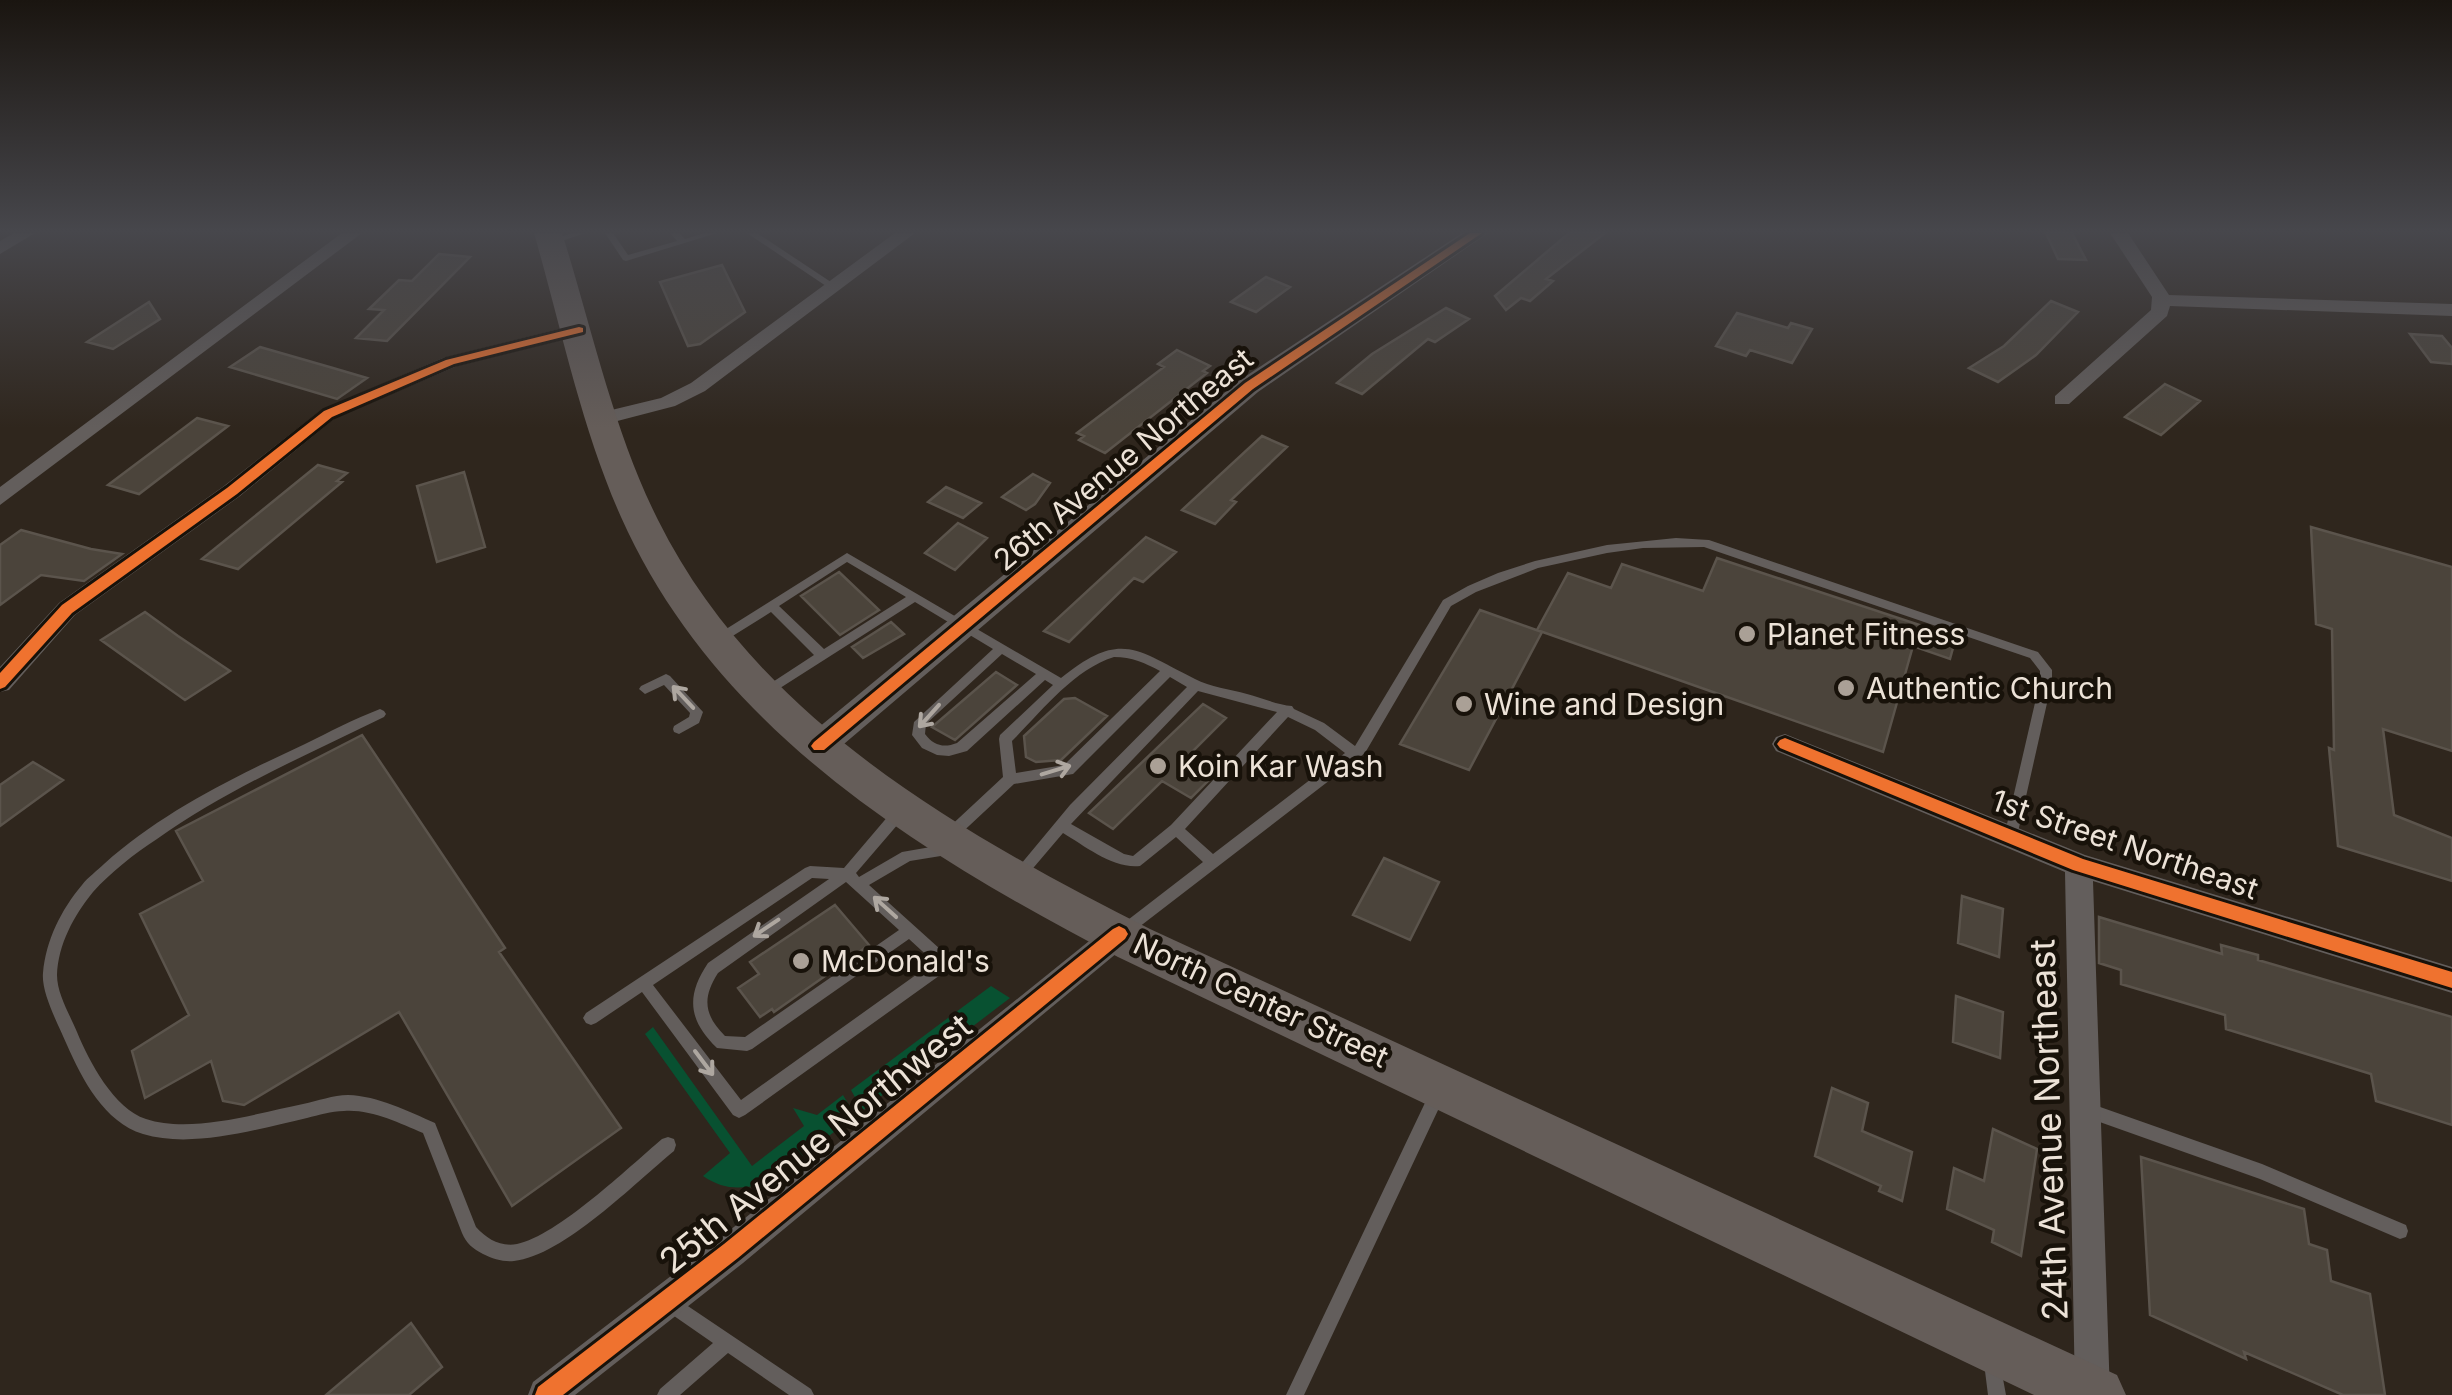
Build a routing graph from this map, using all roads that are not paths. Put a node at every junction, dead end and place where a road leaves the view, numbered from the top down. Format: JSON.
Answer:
{"nodes":[{"id":1,"x":266,"y":298,"type":"edge"},
{"id":2,"x":573,"y":298,"type":"edge"},
{"id":3,"x":816,"y":298,"type":"edge"},
{"id":4,"x":1380,"y":298,"type":"edge"},
{"id":5,"x":2162,"y":300,"type":"joint"},
{"id":6,"x":2452,"y":310,"type":"edge"},
{"id":7,"x":581,"y":338,"type":"junction"},
{"id":8,"x":2062,"y":400,"type":"dead end"},
{"id":9,"x":602,"y":419,"type":"junction"},
{"id":10,"x":0,"y":498,"type":"edge"},
{"id":11,"x":911,"y":599,"type":"junction"},
{"id":12,"x":772,"y":606,"type":"junction"},
{"id":13,"x":962,"y":628,"type":"junction"},
{"id":14,"x":717,"y":641,"type":"junction"},
{"id":15,"x":1000,"y":649,"type":"junction"},
{"id":16,"x":822,"y":655,"type":"junction"},
{"id":17,"x":1168,"y":671,"type":"junction"},
{"id":18,"x":1044,"y":674,"type":"junction"},
{"id":19,"x":0,"y":683,"type":"edge"},
{"id":20,"x":1062,"y":684,"type":"junction"},
{"id":21,"x":1196,"y":686,"type":"junction"},
{"id":22,"x":645,"y":689,"type":"dead end"},
{"id":23,"x":764,"y":693,"type":"junction"},
{"id":24,"x":1288,"y":709,"type":"junction"},
{"id":25,"x":380,"y":714,"type":"dead end"},
{"id":26,"x":679,"y":728,"type":"dead end"},
{"id":27,"x":1785,"y":744,"type":"dead end"},
{"id":28,"x":819,"y":746,"type":"junction"},
{"id":29,"x":1355,"y":754,"type":"junction"},
{"id":30,"x":1010,"y":779,"type":"junction"},
{"id":31,"x":901,"y":810,"type":"junction"},
{"id":32,"x":1062,"y":826,"type":"junction"},
{"id":33,"x":1176,"y":830,"type":"junction"},
{"id":34,"x":2011,"y":837,"type":"junction"},
{"id":35,"x":955,"y":845,"type":"junction"},
{"id":36,"x":1212,"y":862,"type":"junction"},
{"id":37,"x":2079,"y":865,"type":"junction"},
{"id":38,"x":853,"y":879,"type":"junction"},
{"id":39,"x":1016,"y":879,"type":"junction"},
{"id":40,"x":910,"y":930,"type":"junction"},
{"id":41,"x":1119,"y":934,"type":"junction"},
{"id":42,"x":2452,"y":980,"type":"edge"},
{"id":43,"x":645,"y":985,"type":"junction"},
{"id":44,"x":591,"y":1018,"type":"dead end"},
{"id":45,"x":1442,"y":1084,"type":"junction"},
{"id":46,"x":2084,"y":1110,"type":"junction"},
{"id":47,"x":668,"y":1145,"type":"dead end"},
{"id":48,"x":2400,"y":1231,"type":"dead end"},
{"id":49,"x":667,"y":1301,"type":"junction"},
{"id":50,"x":726,"y":1342,"type":"junction"},
{"id":51,"x":1994,"y":1370,"type":"edge"},
{"id":52,"x":2094,"y":1394,"type":"edge"},
{"id":53,"x":546,"y":1395,"type":"edge"},
{"id":54,"x":666,"y":1395,"type":"edge"},
{"id":55,"x":805,"y":1395,"type":"edge"},
{"id":56,"x":1295,"y":1395,"type":"edge"}],
"edges":[{"from":1,"to":10,"type":"street"},
{"from":2,"to":7,"type":"main road","name":"North Center Street"},
{"from":3,"to":9,"type":"street"},
{"from":4,"to":13,"type":"street","name":"26th Avenue Northeast"},
{"from":5,"to":6,"type":"street"},
{"from":5,"to":8,"type":"street"},
{"from":7,"to":9,"type":"main road","name":"North Center Street"},
{"from":7,"to":19,"type":"street"},
{"from":9,"to":14,"type":"main road","name":"North Center Street"},
{"from":11,"to":12,"type":"lane"},
{"from":11,"to":13,"type":"lane"},
{"from":11,"to":16,"type":"lane"},
{"from":12,"to":14,"type":"lane"},
{"from":12,"to":16,"type":"lane"},
{"from":13,"to":15,"type":"lane"},
{"from":13,"to":28,"type":"street","name":"26th Avenue Northeast"},
{"from":14,"to":23,"type":"main road","name":"North Center Street"},
{"from":15,"to":18,"type":"lane"},
{"from":15,"to":18,"type":"lane","one_way":true},
{"from":16,"to":23,"type":"lane"},
{"from":17,"to":20,"type":"lane"},
{"from":17,"to":21,"type":"lane"},
{"from":30,"to":17,"type":"lane","one_way":true},
{"from":18,"to":20,"type":"lane"},
{"from":20,"to":30,"type":"lane"},
{"from":21,"to":24,"type":"lane"},
{"from":21,"to":32,"type":"lane"},
{"from":26,"to":22,"type":"lane","one_way":true},
{"from":23,"to":28,"type":"main road","name":"North Center Street"},
{"from":24,"to":29,"type":"lane"},
{"from":24,"to":33,"type":"lane"},
{"from":25,"to":47,"type":"lane"},
{"from":27,"to":34,"type":"street","name":"1st Street Northeast"},
{"from":28,"to":31,"type":"main road","name":"North Center Street"},
{"from":29,"to":34,"type":"lane"},
{"from":29,"to":36,"type":"lane"},
{"from":30,"to":35,"type":"lane"},
{"from":31,"to":35,"type":"main road","name":"North Center Street"},
{"from":31,"to":38,"type":"lane"},
{"from":32,"to":33,"type":"lane"},
{"from":32,"to":39,"type":"lane"},
{"from":33,"to":36,"type":"lane"},
{"from":34,"to":37,"type":"street","name":"1st Street Northeast"},
{"from":35,"to":38,"type":"lane"},
{"from":35,"to":39,"type":"main road","name":"North Center Street"},
{"from":36,"to":41,"type":"lane"},
{"from":37,"to":42,"type":"street","name":"1st Street Northeast"},
{"from":37,"to":46,"type":"street","name":"24th Avenue Northeast"},
{"from":40,"to":38,"type":"lane","one_way":true},
{"from":38,"to":40,"type":"lane","one_way":true},
{"from":38,"to":43,"type":"lane"},
{"from":39,"to":41,"type":"main road","name":"North Center Street"},
{"from":43,"to":40,"type":"lane","one_way":true},
{"from":41,"to":45,"type":"main road","name":"North Center Street"},
{"from":41,"to":49,"type":"street","name":"25th Avenue Northwest"},
{"from":43,"to":44,"type":"lane"},
{"from":45,"to":51,"type":"main road","name":"North Center Street"},
{"from":45,"to":56,"type":"lane"},
{"from":46,"to":48,"type":"lane"},
{"from":46,"to":52,"type":"street","name":"24th Avenue Northeast"},
{"from":49,"to":50,"type":"lane"},
{"from":49,"to":53,"type":"street","name":"25th Avenue Northwest"},
{"from":50,"to":54,"type":"lane"},
{"from":50,"to":55,"type":"lane"},
{"from":51,"to":52,"type":"main road","name":"North Center Street"}]}
